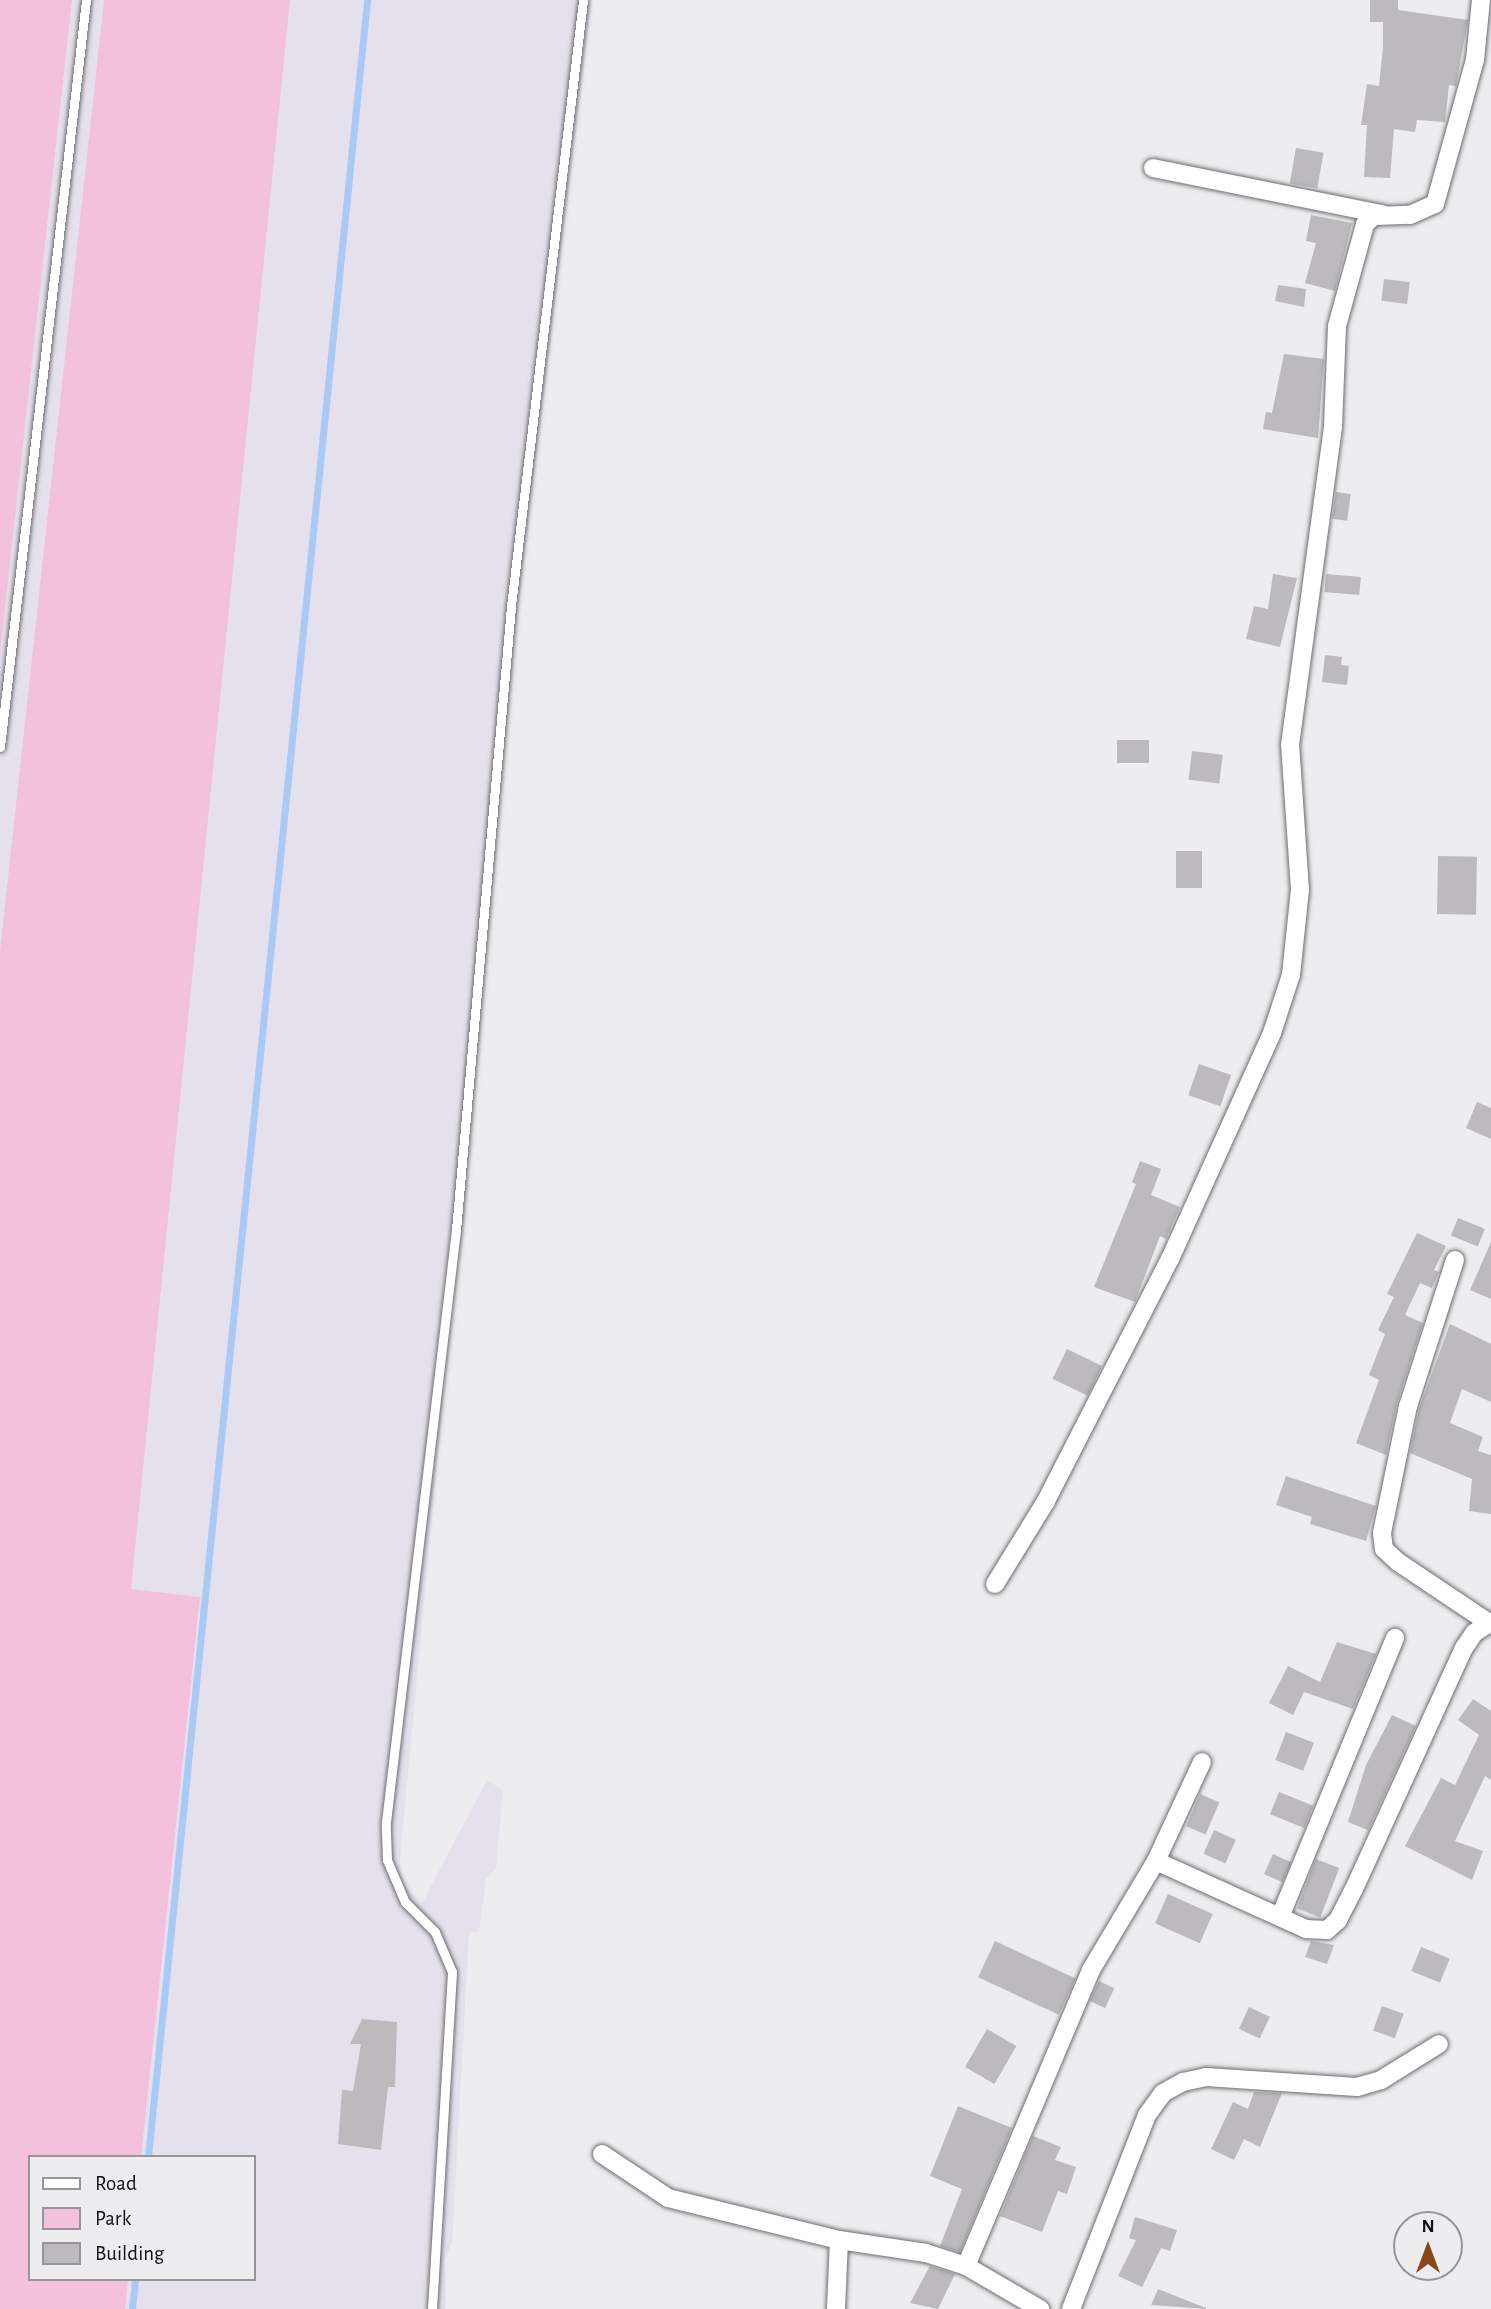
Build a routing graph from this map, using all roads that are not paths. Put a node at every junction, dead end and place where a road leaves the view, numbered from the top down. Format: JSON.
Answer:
{"nodes":[{"id":1,"x":86,"y":0,"type":"edge"},
{"id":2,"x":583,"y":0,"type":"edge"},
{"id":3,"x":1481,"y":0,"type":"edge"},
{"id":4,"x":1153,"y":168,"type":"dead end"},
{"id":5,"x":1382,"y":214,"type":"junction"},
{"id":6,"x":0,"y":747,"type":"edge"},
{"id":7,"x":1455,"y":1260,"type":"dead end"},
{"id":8,"x":995,"y":1584,"type":"dead end"},
{"id":9,"x":1490,"y":1623,"type":"edge"},
{"id":10,"x":1395,"y":1638,"type":"dead end"},
{"id":11,"x":1202,"y":1762,"type":"dead end"},
{"id":12,"x":1156,"y":1861,"type":"junction"},
{"id":13,"x":1280,"y":1917,"type":"junction"},
{"id":14,"x":1439,"y":2044,"type":"dead end"},
{"id":15,"x":602,"y":2154,"type":"dead end"},
{"id":16,"x":839,"y":2240,"type":"junction"},
{"id":17,"x":966,"y":2266,"type":"junction"},
{"id":18,"x":432,"y":2309,"type":"edge"},
{"id":19,"x":836,"y":2309,"type":"edge"},
{"id":20,"x":1040,"y":2309,"type":"edge"},
{"id":21,"x":1071,"y":2309,"type":"edge"}],
"edges":[{"from":1,"to":6,"type":"lane"},
{"from":2,"to":18,"type":"lane"},
{"from":3,"to":5,"type":"street"},
{"from":4,"to":5,"type":"street"},
{"from":5,"to":8,"type":"street"},
{"from":7,"to":9,"type":"street"},
{"from":9,"to":13,"type":"street"},
{"from":10,"to":13,"type":"street"},
{"from":11,"to":12,"type":"street"},
{"from":12,"to":13,"type":"street"},
{"from":12,"to":17,"type":"street"},
{"from":14,"to":21,"type":"street"},
{"from":15,"to":16,"type":"street"},
{"from":16,"to":17,"type":"street"},
{"from":16,"to":19,"type":"street"},
{"from":17,"to":20,"type":"street"}]}
